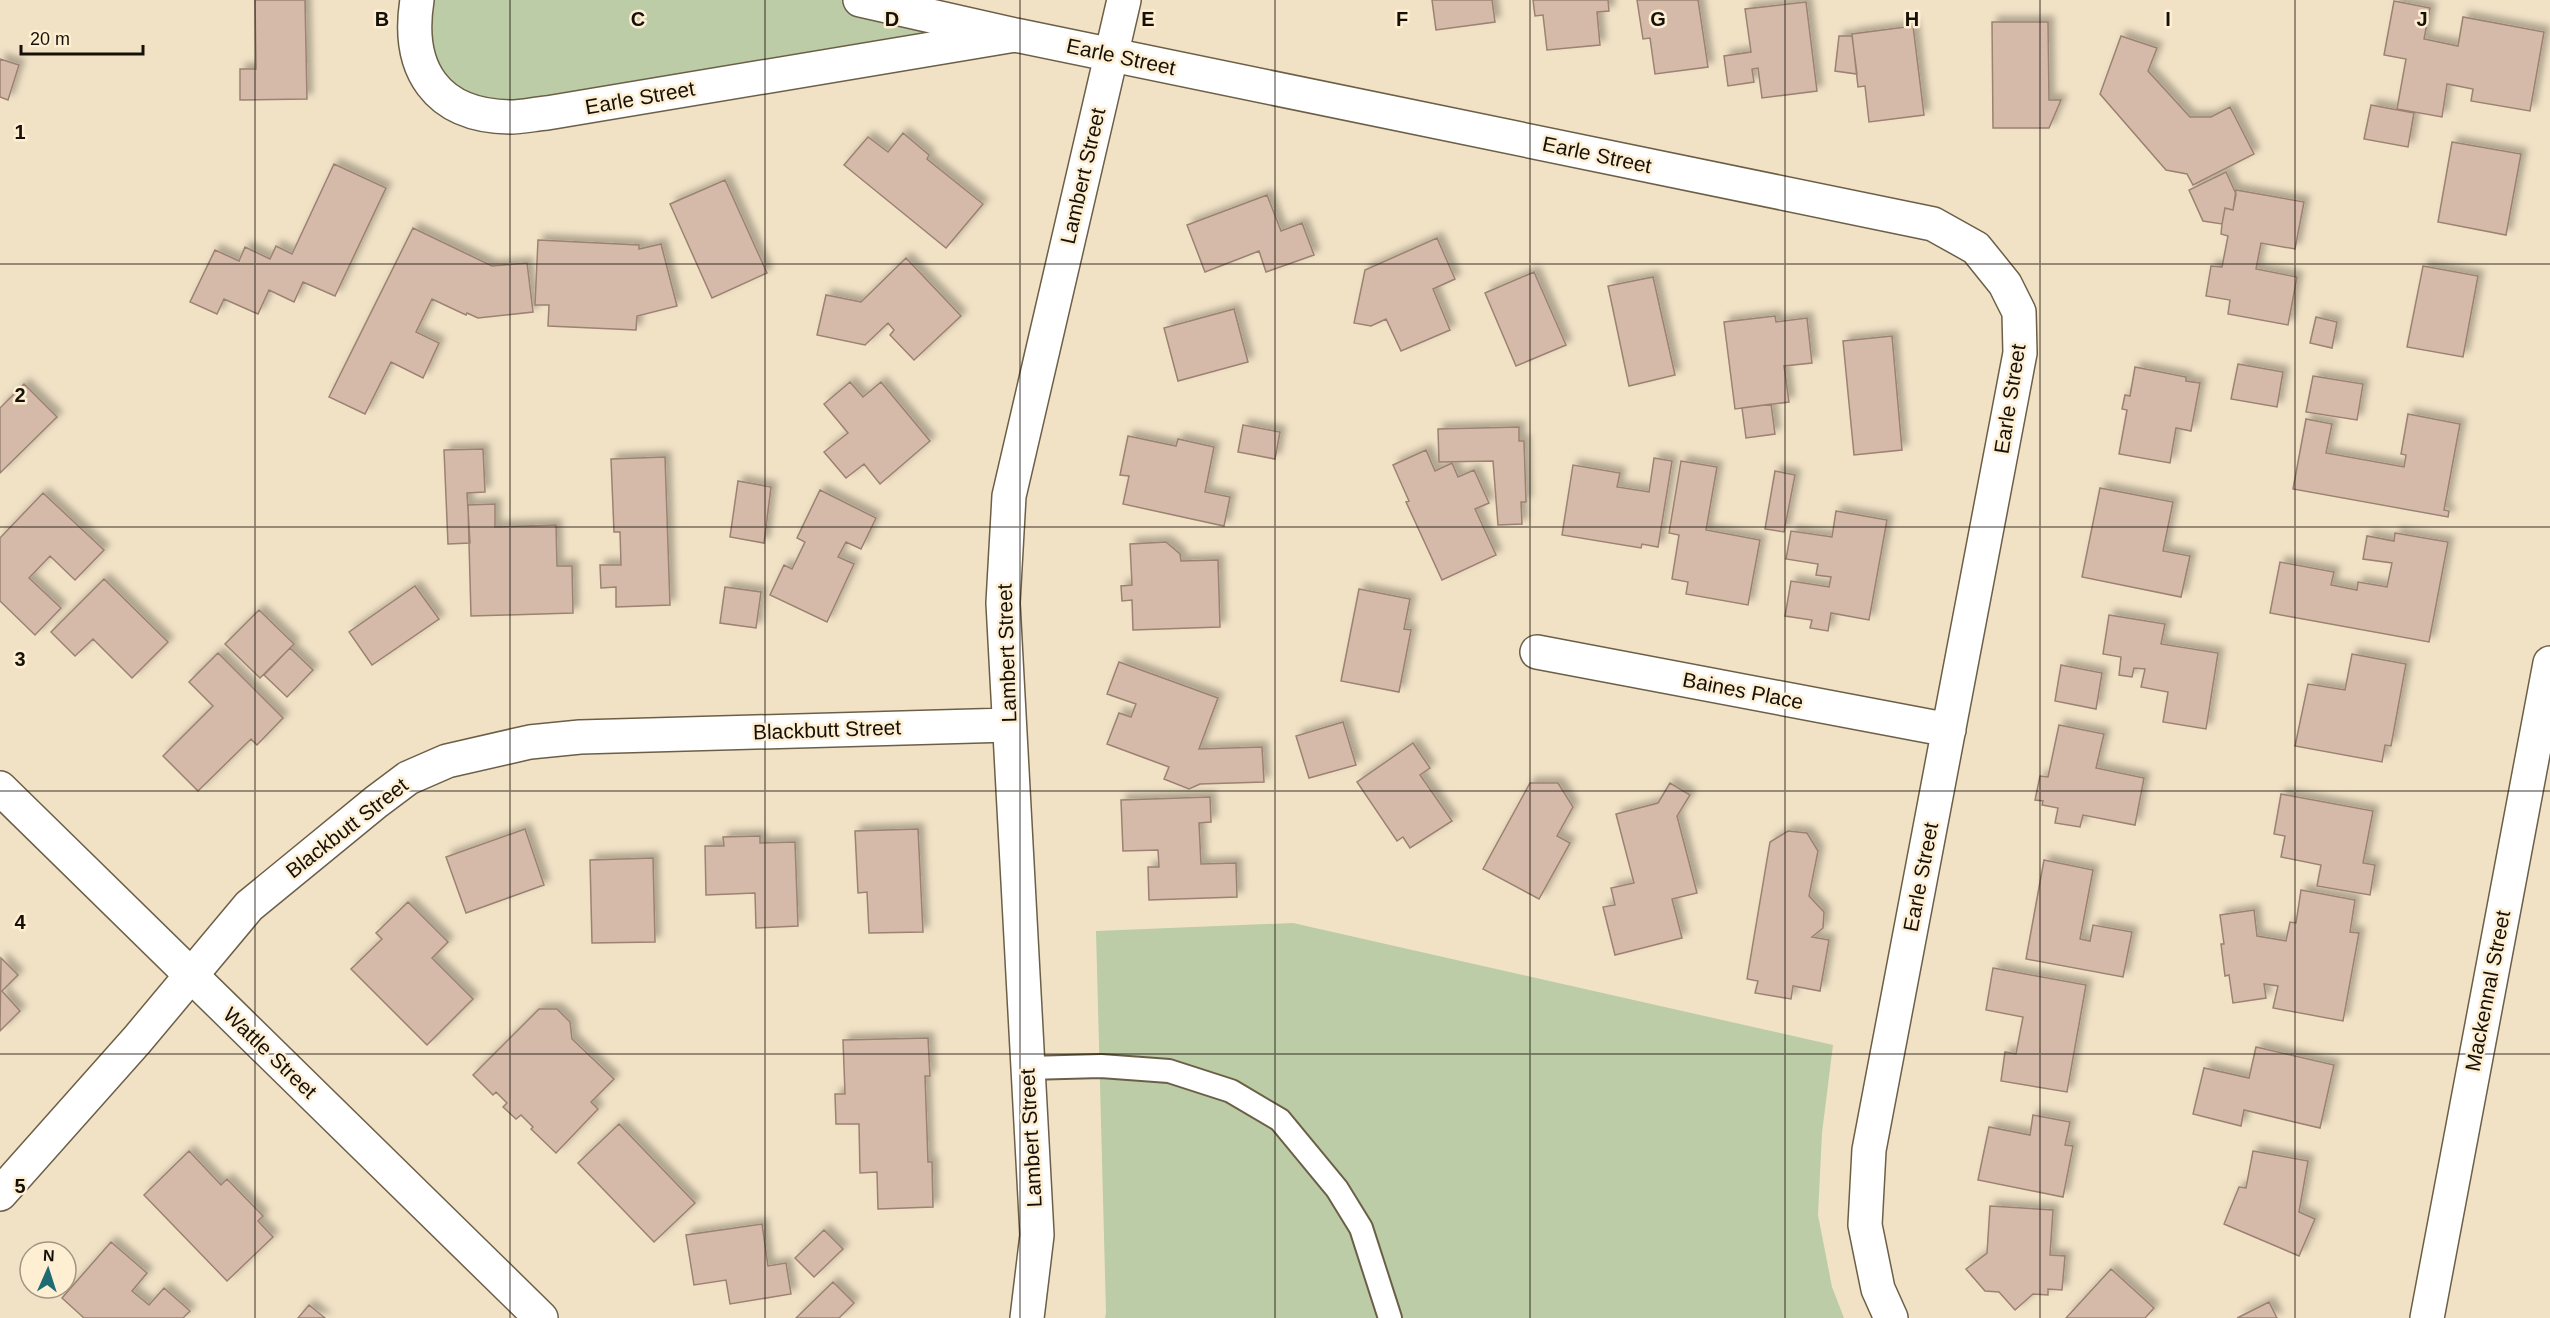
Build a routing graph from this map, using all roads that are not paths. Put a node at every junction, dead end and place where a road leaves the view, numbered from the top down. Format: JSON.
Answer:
{"nodes":[{"id":1,"x":417,"y":0,"type":"edge"},
{"id":2,"x":860,"y":0,"type":"edge"},
{"id":3,"x":1124,"y":0,"type":"edge"},
{"id":4,"x":1015,"y":35,"type":"junction"},
{"id":5,"x":1111,"y":55,"type":"junction"},
{"id":6,"x":1537,"y":652,"type":"dead end"},
{"id":7,"x":2550,"y":663,"type":"edge"},
{"id":8,"x":1009,"y":725,"type":"junction"},
{"id":9,"x":1949,"y":730,"type":"junction"},
{"id":10,"x":0,"y":788,"type":"edge"},
{"id":11,"x":191,"y":976,"type":"junction"},
{"id":12,"x":1028,"y":1068,"type":"junction"},
{"id":13,"x":0,"y":1194,"type":"edge"},
{"id":14,"x":541,"y":1318,"type":"edge"},
{"id":15,"x":1027,"y":1318,"type":"edge"},
{"id":16,"x":1390,"y":1318,"type":"edge"},
{"id":17,"x":1891,"y":1318,"type":"edge"},
{"id":18,"x":2427,"y":1318,"type":"edge"}],
"edges":[{"from":1,"to":4,"type":"street","name":"Earle Street"},
{"from":2,"to":4,"type":"street","name":"Earle Street"},
{"from":3,"to":5,"type":"street","name":"Lambert Street"},
{"from":4,"to":5,"type":"street","name":"Earle Street"},
{"from":5,"to":8,"type":"street","name":"Lambert Street"},
{"from":5,"to":9,"type":"street","name":"Earle Street"},
{"from":6,"to":9,"type":"street","name":"Baines Place"},
{"from":7,"to":18,"type":"street","name":"Mackennal Street"},
{"from":8,"to":11,"type":"street","name":"Blackbutt Street"},
{"from":8,"to":12,"type":"street","name":"Lambert Street"},
{"from":9,"to":17,"type":"street","name":"Earle Street"},
{"from":10,"to":11,"type":"street","name":"Wattle Street"},
{"from":11,"to":13,"type":"street","name":"Blackbutt Street"},
{"from":11,"to":14,"type":"street","name":"Wattle Street"},
{"from":12,"to":15,"type":"street","name":"Lambert Street"},
{"from":12,"to":16,"type":"lane"}]}
